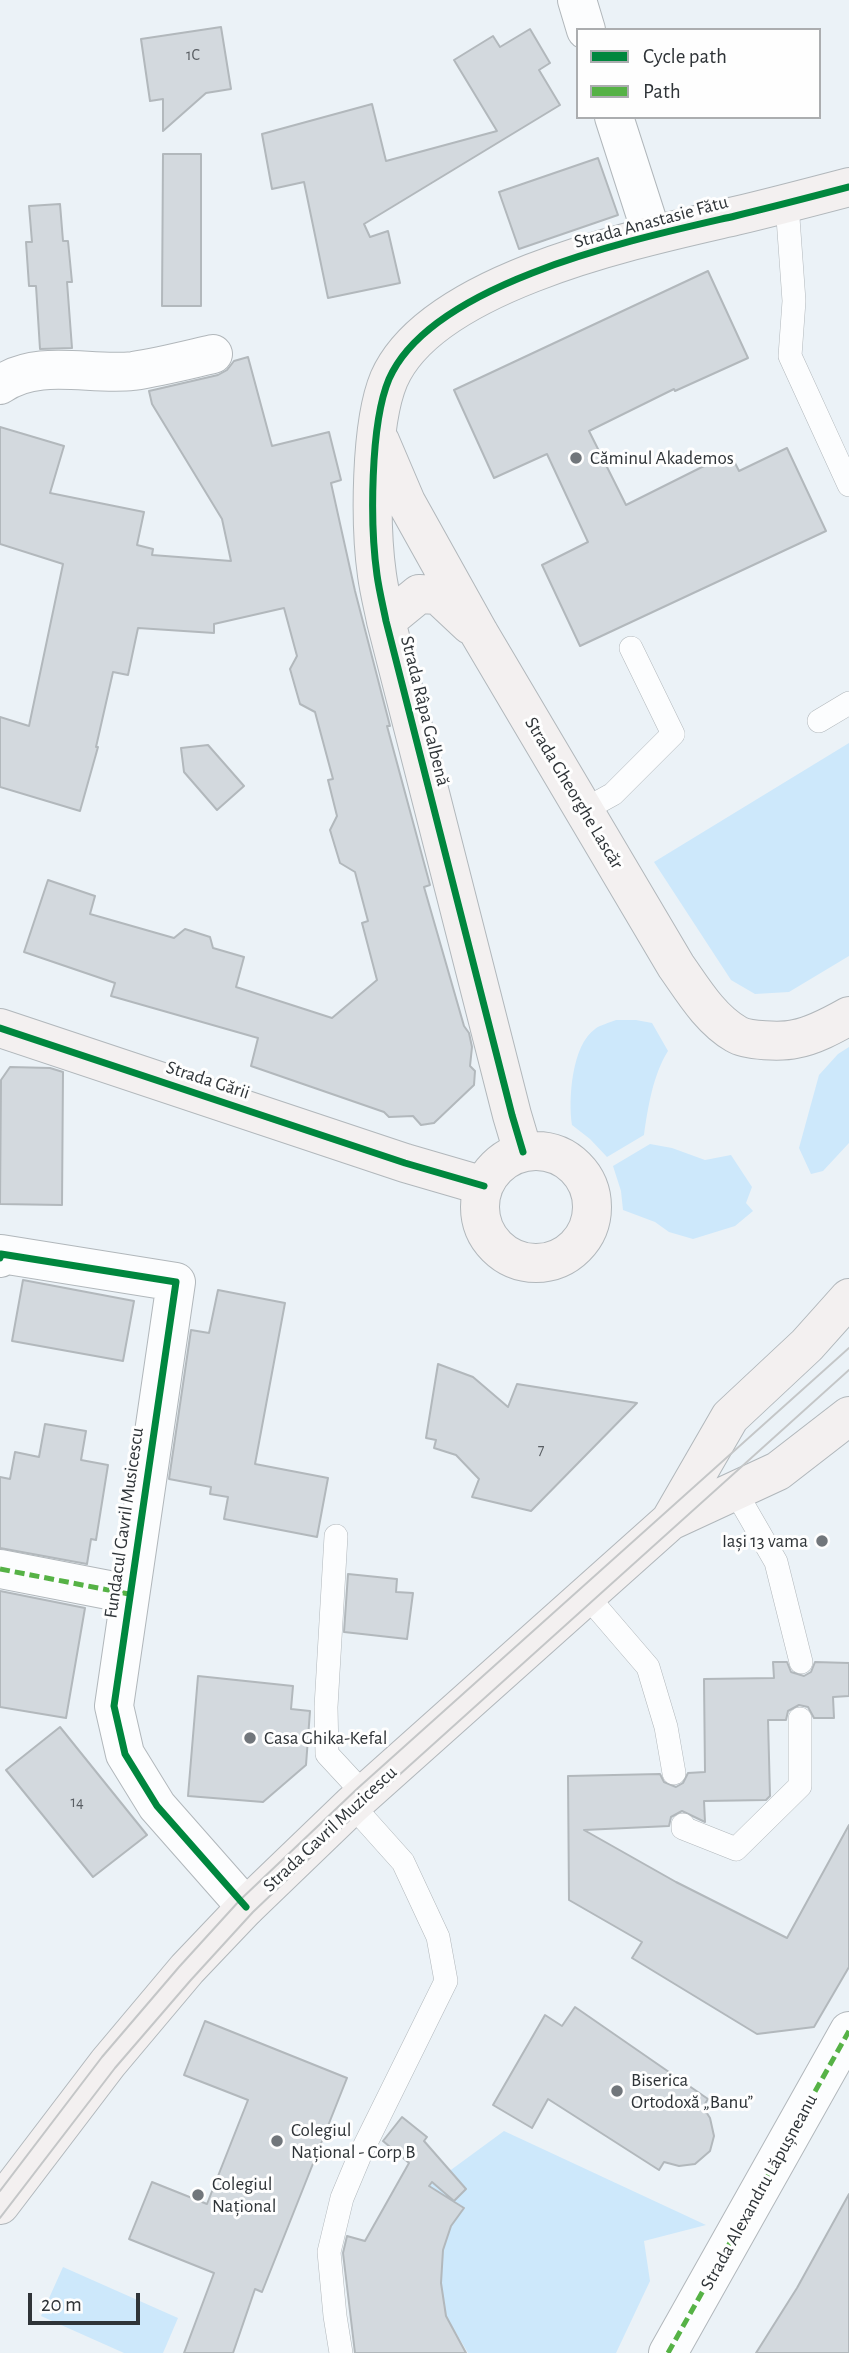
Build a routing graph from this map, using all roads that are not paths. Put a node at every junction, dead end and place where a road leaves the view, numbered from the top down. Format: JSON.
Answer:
{"nodes":[{"id":1,"x":577,"y":0,"type":"edge"},
{"id":2,"x":585,"y":28,"type":"edge"},
{"id":3,"x":615,"y":119,"type":"edge"},
{"id":4,"x":849,"y":187,"type":"edge"},
{"id":5,"x":787,"y":204,"type":"junction"},
{"id":6,"x":652,"y":235,"type":"junction"},
{"id":7,"x":466,"y":304,"type":"joint"},
{"id":8,"x":214,"y":354,"type":"dead end"},
{"id":9,"x":0,"y":385,"type":"edge"},
{"id":10,"x":377,"y":433,"type":"junction"},
{"id":11,"x":849,"y":485,"type":"edge"},
{"id":12,"x":386,"y":621,"type":"junction"},
{"id":13,"x":479,"y":633,"type":"junction"},
{"id":14,"x":631,"y":648,"type":"dead end"},
{"id":15,"x":849,"y":703,"type":"edge"},
{"id":16,"x":818,"y":721,"type":"dead end"},
{"id":17,"x":583,"y":810,"type":"junction"},
{"id":18,"x":849,"y":1016,"type":"edge"},
{"id":19,"x":0,"y":1028,"type":"edge"},
{"id":20,"x":523,"y":1152,"type":"junction"},
{"id":21,"x":484,"y":1186,"type":"junction"},
{"id":22,"x":0,"y":1258,"type":"edge"},
{"id":23,"x":849,"y":1298,"type":"edge"},
{"id":24,"x":849,"y":1416,"type":"edge"},
{"id":25,"x":735,"y":1491,"type":"junction"},
{"id":26,"x":670,"y":1521,"type":"junction"},
{"id":27,"x":336,"y":1536,"type":"dead end"},
{"id":28,"x":0,"y":1569,"type":"edge"},
{"id":29,"x":129,"y":1594,"type":"junction"},
{"id":30,"x":587,"y":1596,"type":"junction"},
{"id":31,"x":801,"y":1662,"type":"dead end"},
{"id":32,"x":800,"y":1719,"type":"dead end"},
{"id":33,"x":674,"y":1773,"type":"dead end"},
{"id":34,"x":358,"y":1800,"type":"junction"},
{"id":35,"x":683,"y":1825,"type":"dead end"},
{"id":36,"x":246,"y":1907,"type":"junction"},
{"id":37,"x":849,"y":2031,"type":"edge"},
{"id":38,"x":0,"y":2205,"type":"edge"},
{"id":39,"x":341,"y":2353,"type":"edge"},
{"id":40,"x":668,"y":2353,"type":"edge"}],
"edges":[{"from":1,"to":2,"type":"street"},
{"from":3,"to":6,"type":"street"},
{"from":4,"to":5,"type":"street","name":"Strada Anastasie Fătu"},
{"from":5,"to":6,"type":"street","name":"Strada Anastasie Fătu"},
{"from":5,"to":11,"type":"lane"},
{"from":6,"to":7,"type":"street","name":"Strada Anastasie Fătu"},
{"from":7,"to":10,"type":"street","name":"Strada Râpa Galbenă"},
{"from":8,"to":9,"type":"street"},
{"from":10,"to":12,"type":"street","name":"Strada Râpa Galbenă"},
{"from":10,"to":13,"type":"street","name":"Strada Gheorghe Lascăr"},
{"from":12,"to":13,"type":"street"},
{"from":12,"to":20,"type":"street","name":"Strada Râpa Galbenă"},
{"from":13,"to":17,"type":"street","name":"Strada Gheorghe Lascăr"},
{"from":14,"to":17,"type":"lane"},
{"from":15,"to":16,"type":"lane"},
{"from":17,"to":18,"type":"street","name":"Strada Gheorghe Lascăr"},
{"from":19,"to":21,"type":"street","name":"Strada Gării"},
{"from":20,"to":21,"type":"street"},
{"from":20,"to":21,"type":"street"},
{"from":22,"to":29,"type":"street","name":"Fundacul Gavril Musicescu"},
{"from":23,"to":26,"type":"street","name":"Strada Gavril Muzicescu"},
{"from":24,"to":25,"type":"street","name":"Strada Gavril Muzicescu"},
{"from":25,"to":26,"type":"street","name":"Strada Gavril Muzicescu"},
{"from":25,"to":31,"type":"lane"},
{"from":26,"to":30,"type":"street","name":"Strada Gavril Muzicescu"},
{"from":27,"to":34,"type":"lane"},
{"from":28,"to":29,"type":"street","name":"Fundacul Gavril Musicescu"},
{"from":29,"to":36,"type":"street","name":"Fundacul Gavril Musicescu"},
{"from":30,"to":33,"type":"lane"},
{"from":30,"to":34,"type":"street","name":"Strada Gavril Muzicescu"},
{"from":32,"to":35,"type":"lane"},
{"from":34,"to":36,"type":"street","name":"Strada Gavril Muzicescu"},
{"from":34,"to":39,"type":"lane"},
{"from":36,"to":38,"type":"street","name":"Strada Gavril Muzicescu"},
{"from":37,"to":40,"type":"street","name":"Strada Alexandru Lăpușneanu"}]}
